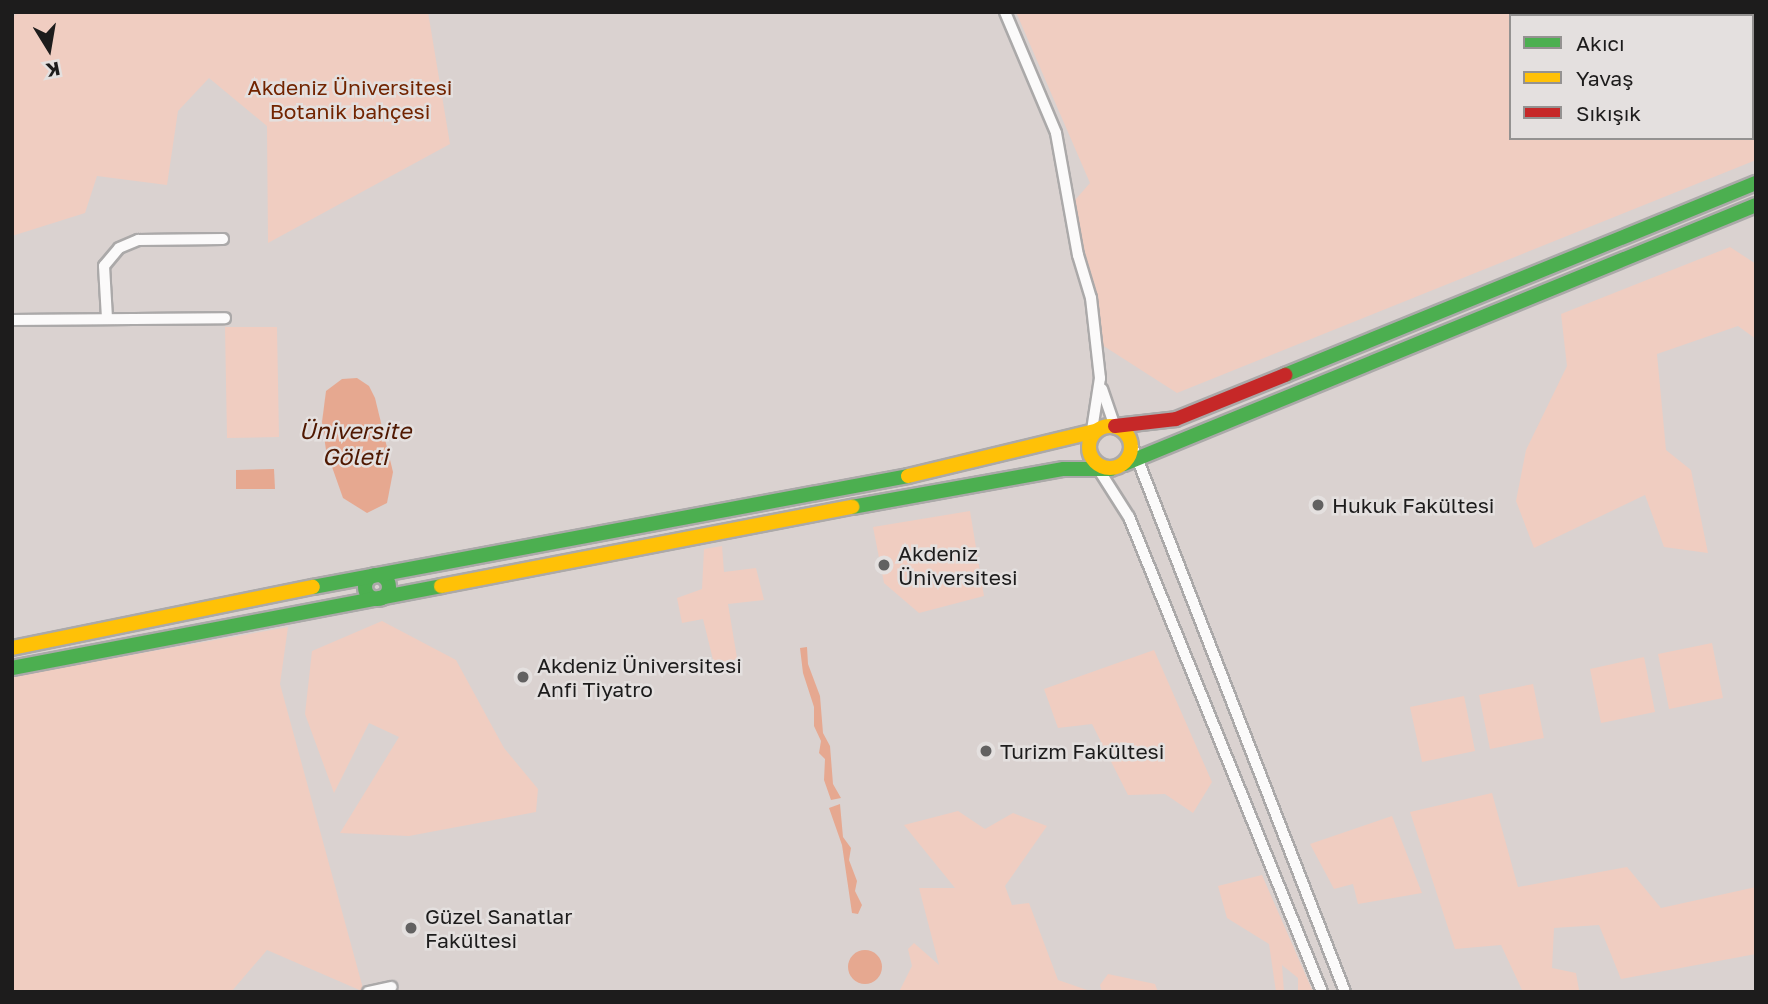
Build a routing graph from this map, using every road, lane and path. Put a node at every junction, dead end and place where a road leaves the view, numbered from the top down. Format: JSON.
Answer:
{"nodes":[{"id":1,"x":1005,"y":12,"type":"edge"},
{"id":2,"x":1756,"y":183,"type":"edge"},
{"id":3,"x":1756,"y":205,"type":"edge"},
{"id":4,"x":223,"y":239,"type":"dead end"},
{"id":5,"x":107,"y":318,"type":"junction"},
{"id":6,"x":225,"y":318,"type":"dead end"},
{"id":7,"x":12,"y":320,"type":"edge"},
{"id":8,"x":1100,"y":378,"type":"junction"},
{"id":9,"x":1115,"y":426,"type":"junction"},
{"id":10,"x":1093,"y":434,"type":"junction"},
{"id":11,"x":1115,"y":461,"type":"junction"},
{"id":12,"x":375,"y":575,"type":"junction"},
{"id":13,"x":380,"y":599,"type":"junction"},
{"id":14,"x":113,"y":627,"type":"junction"},
{"id":15,"x":116,"y":647,"type":"junction"},
{"id":16,"x":12,"y":648,"type":"edge"},
{"id":17,"x":12,"y":668,"type":"edge"},
{"id":18,"x":391,"y":987,"type":"dead end"},
{"id":19,"x":368,"y":992,"type":"edge"},
{"id":20,"x":1322,"y":992,"type":"edge"},
{"id":21,"x":1345,"y":992,"type":"edge"}],
"edges":[{"from":1,"to":8,"type":"street"},
{"from":2,"to":9,"type":"street"},
{"from":3,"to":11,"type":"street"},
{"from":4,"to":5,"type":"street"},
{"from":5,"to":6,"type":"street"},
{"from":5,"to":7,"type":"street"},
{"from":8,"to":9,"type":"street"},
{"from":8,"to":10,"type":"street"},
{"from":9,"to":10,"type":"street"},
{"from":9,"to":11,"type":"street"},
{"from":10,"to":11,"type":"street"},
{"from":10,"to":12,"type":"street"},
{"from":11,"to":13,"type":"street"},
{"from":11,"to":20,"type":"street"},
{"from":11,"to":21,"type":"street"},
{"from":12,"to":13,"type":"street"},
{"from":12,"to":14,"type":"street"},
{"from":13,"to":15,"type":"street"},
{"from":14,"to":15,"type":"street"},
{"from":14,"to":16,"type":"street"},
{"from":15,"to":17,"type":"street"},
{"from":18,"to":19,"type":"street"}]}
